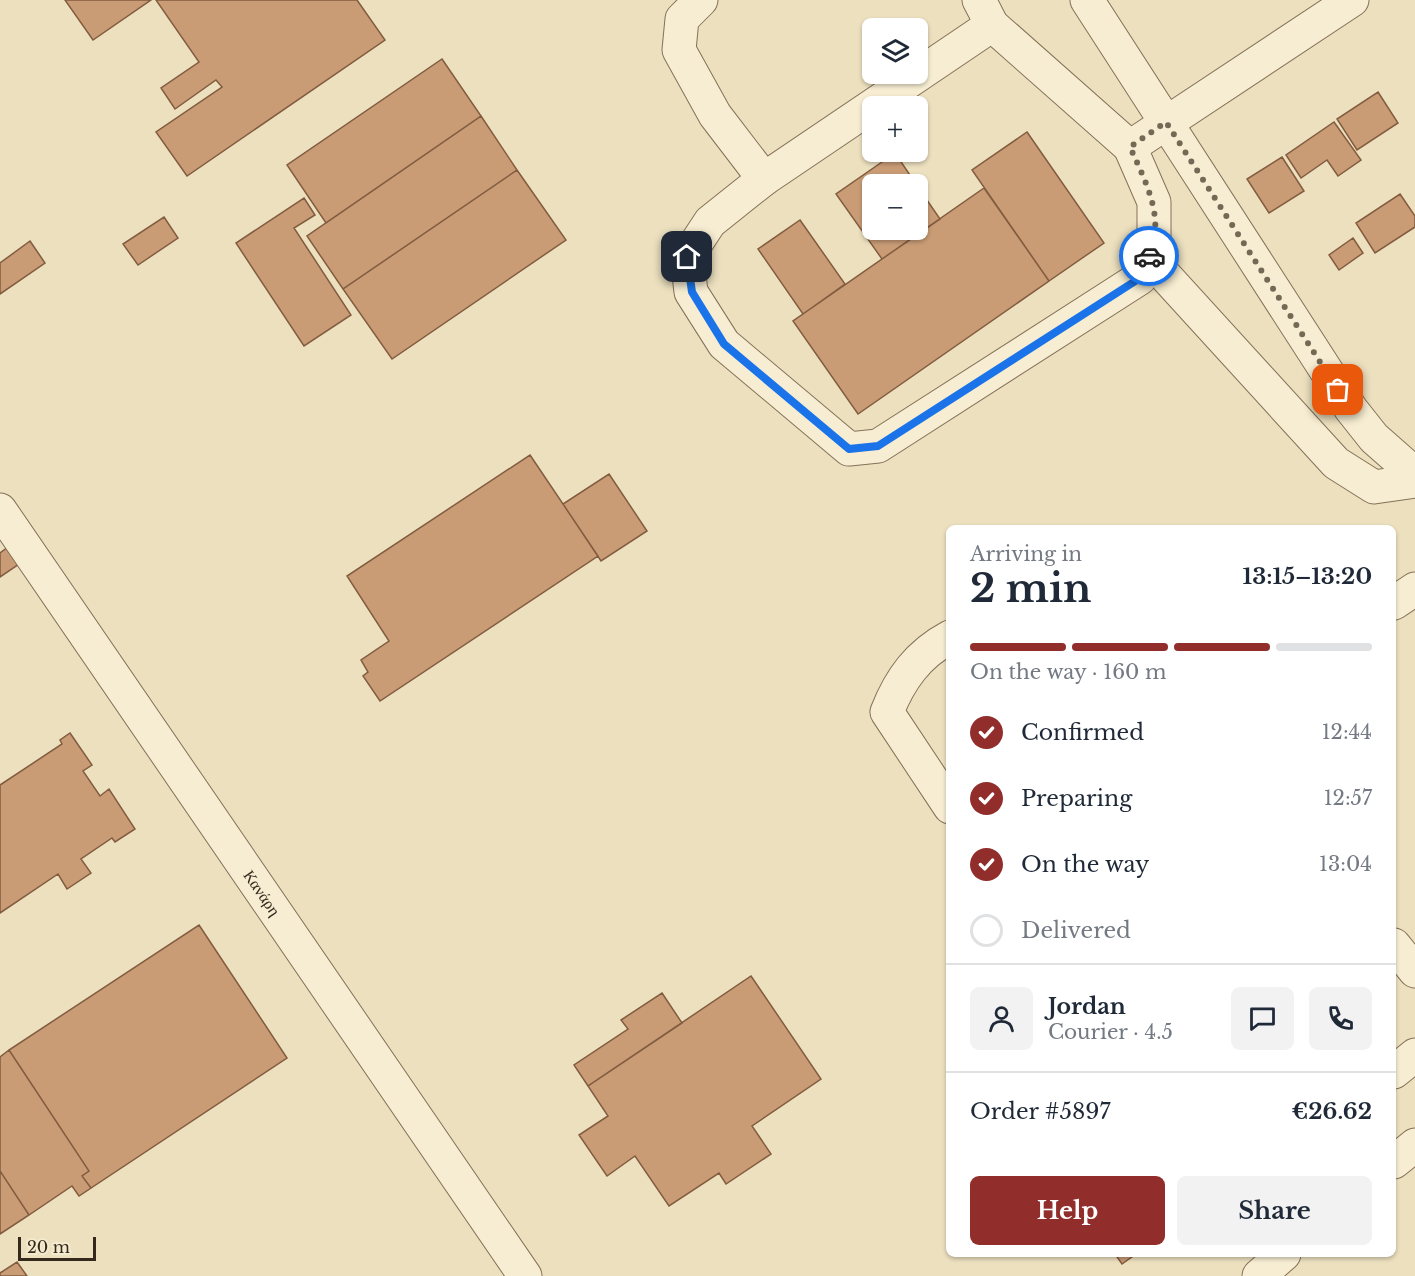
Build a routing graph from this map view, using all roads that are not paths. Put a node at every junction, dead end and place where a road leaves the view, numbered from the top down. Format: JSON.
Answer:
{"nodes":[{"id":1,"x":701,"y":0,"type":"edge"},
{"id":2,"x":1087,"y":0,"type":"edge"},
{"id":3,"x":1352,"y":0,"type":"edge"},
{"id":4,"x":986,"y":13,"type":"edge"},
{"id":5,"x":1166,"y":122,"type":"junction"},
{"id":6,"x":1130,"y":147,"type":"junction"},
{"id":7,"x":764,"y":179,"type":"junction"},
{"id":8,"x":1148,"y":257,"type":"junction"},
{"id":9,"x":1415,"y":474,"type":"edge"},
{"id":10,"x":1415,"y":481,"type":"edge"},
{"id":11,"x":0,"y":510,"type":"edge"},
{"id":12,"x":1415,"y":589,"type":"edge"},
{"id":13,"x":1396,"y":602,"type":"edge"},
{"id":14,"x":946,"y":639,"type":"edge"},
{"id":15,"x":946,"y":801,"type":"edge"},
{"id":16,"x":1396,"y":947,"type":"edge"},
{"id":17,"x":1415,"y":970,"type":"edge"},
{"id":18,"x":1415,"y":1055,"type":"edge"},
{"id":19,"x":1396,"y":1070,"type":"edge"},
{"id":20,"x":1281,"y":1257,"type":"edge"},
{"id":21,"x":525,"y":1276,"type":"edge"},
{"id":22,"x":1259,"y":1276,"type":"edge"}],
"edges":[{"from":1,"to":7,"type":"street"},
{"from":2,"to":5,"type":"street"},
{"from":3,"to":5,"type":"street"},
{"from":4,"to":6,"type":"street"},
{"from":4,"to":7,"type":"street"},
{"from":5,"to":6,"type":"street"},
{"from":5,"to":9,"type":"street"},
{"from":6,"to":8,"type":"street"},
{"from":7,"to":8,"type":"street"},
{"from":8,"to":10,"type":"street"},
{"from":11,"to":21,"type":"street","name":"Κανάρη"},
{"from":12,"to":13,"type":"street"},
{"from":14,"to":15,"type":"street"},
{"from":16,"to":17,"type":"street"},
{"from":18,"to":19,"type":"street"},
{"from":20,"to":22,"type":"street"}]}
